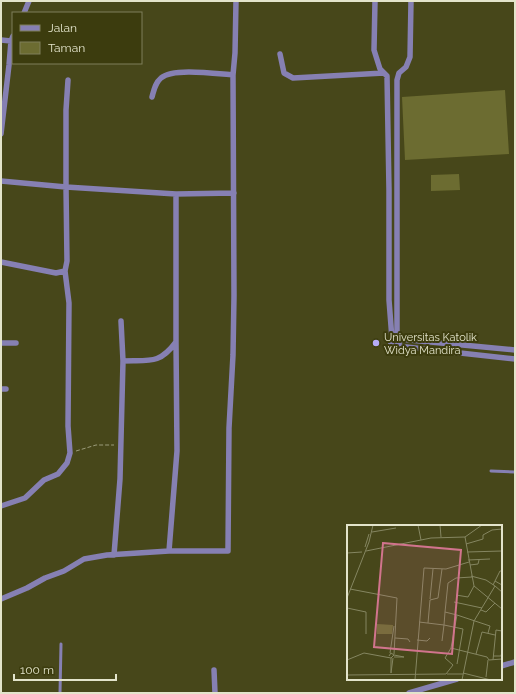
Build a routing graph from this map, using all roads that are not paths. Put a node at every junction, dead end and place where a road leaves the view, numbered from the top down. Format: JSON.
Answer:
{"nodes":[{"id":1,"x":30,"y":1,"type":"edge"},
{"id":2,"x":236,"y":1,"type":"edge"},
{"id":3,"x":375,"y":1,"type":"edge"},
{"id":4,"x":410,"y":1,"type":"edge"},
{"id":5,"x":24,"y":12,"type":"edge"},
{"id":6,"x":12,"y":38,"type":"edge"},
{"id":7,"x":1,"y":40,"type":"edge"},
{"id":8,"x":280,"y":54,"type":"dead end"},
{"id":9,"x":384,"y":73,"type":"junction"},
{"id":10,"x":233,"y":75,"type":"junction"},
{"id":11,"x":68,"y":80,"type":"dead end"},
{"id":12,"x":152,"y":97,"type":"dead end"},
{"id":13,"x":1,"y":134,"type":"edge"},
{"id":14,"x":1,"y":181,"type":"edge"},
{"id":15,"x":66,"y":187,"type":"junction"},
{"id":16,"x":234,"y":193,"type":"junction"},
{"id":17,"x":176,"y":194,"type":"junction"},
{"id":18,"x":1,"y":262,"type":"edge"},
{"id":19,"x":65,"y":271,"type":"junction"},
{"id":20,"x":121,"y":320,"type":"dead end"},
{"id":21,"x":396,"y":338,"type":"junction"},
{"id":22,"x":176,"y":342,"type":"junction"},
{"id":23,"x":1,"y":343,"type":"edge"},
{"id":24,"x":16,"y":343,"type":"dead end"},
{"id":25,"x":515,"y":350,"type":"edge"},
{"id":26,"x":515,"y":359,"type":"edge"},
{"id":27,"x":123,"y":361,"type":"junction"},
{"id":28,"x":491,"y":471,"type":"dead end"},
{"id":29,"x":515,"y":472,"type":"edge"},
{"id":30,"x":1,"y":506,"type":"edge"},
{"id":31,"x":168,"y":551,"type":"junction"},
{"id":32,"x":114,"y":555,"type":"junction"},
{"id":33,"x":1,"y":599,"type":"edge"},
{"id":34,"x":61,"y":644,"type":"dead end"},
{"id":35,"x":515,"y":662,"type":"edge"},
{"id":36,"x":502,"y":666,"type":"edge"},
{"id":37,"x":214,"y":670,"type":"dead end"},
{"id":38,"x":454,"y":680,"type":"edge"},
{"id":39,"x":60,"y":693,"type":"edge"},
{"id":40,"x":214,"y":693,"type":"edge"},
{"id":41,"x":409,"y":693,"type":"edge"}],
"edges":[{"from":1,"to":5,"type":"street"},
{"from":2,"to":10,"type":"street"},
{"from":3,"to":9,"type":"street"},
{"from":4,"to":21,"type":"street"},
{"from":6,"to":7,"type":"street"},
{"from":6,"to":13,"type":"street"},
{"from":8,"to":9,"type":"street"},
{"from":9,"to":21,"type":"street"},
{"from":10,"to":12,"type":"street"},
{"from":10,"to":16,"type":"street"},
{"from":11,"to":15,"type":"street"},
{"from":14,"to":15,"type":"street"},
{"from":15,"to":17,"type":"street"},
{"from":15,"to":19,"type":"street"},
{"from":16,"to":17,"type":"street"},
{"from":16,"to":31,"type":"street"},
{"from":17,"to":22,"type":"street"},
{"from":18,"to":19,"type":"street"},
{"from":19,"to":30,"type":"street"},
{"from":20,"to":27,"type":"street"},
{"from":21,"to":25,"type":"street"},
{"from":21,"to":26,"type":"street"},
{"from":22,"to":27,"type":"street"},
{"from":22,"to":31,"type":"street"},
{"from":23,"to":24,"type":"street"},
{"from":27,"to":32,"type":"street"},
{"from":28,"to":29,"type":"lane"},
{"from":31,"to":32,"type":"street"},
{"from":32,"to":33,"type":"street"},
{"from":34,"to":39,"type":"lane"},
{"from":35,"to":36,"type":"street"},
{"from":37,"to":40,"type":"street"},
{"from":38,"to":41,"type":"street"}]}
